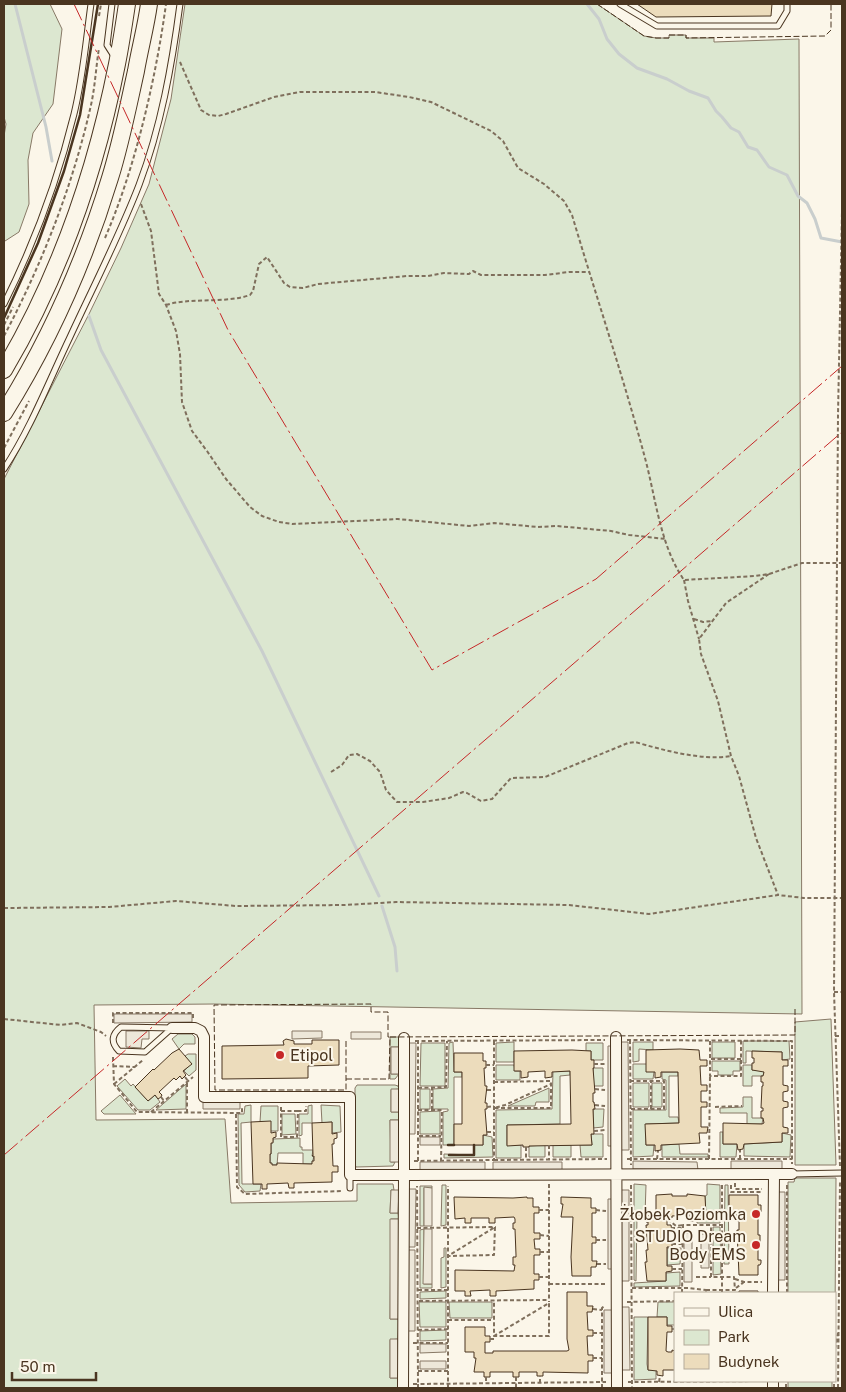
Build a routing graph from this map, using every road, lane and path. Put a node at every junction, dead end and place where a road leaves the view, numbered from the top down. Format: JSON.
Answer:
{"nodes":[{"id":1,"x":91,"y":4,"type":"edge"},
{"id":2,"x":112,"y":4,"type":"edge"},
{"id":3,"x":127,"y":4,"type":"edge"},
{"id":4,"x":149,"y":4,"type":"edge"},
{"id":5,"x":180,"y":4,"type":"edge"},
{"id":6,"x":620,"y":4,"type":"edge"},
{"id":7,"x":787,"y":4,"type":"edge"},
{"id":8,"x":173,"y":52,"type":"junction"},
{"id":9,"x":118,"y":63,"type":"junction"},
{"id":10,"x":134,"y":198,"type":"junction"},
{"id":11,"x":842,"y":211,"type":"edge"},
{"id":12,"x":841,"y":233,"type":"edge"},
{"id":13,"x":589,"y":272,"type":"junction"},
{"id":14,"x":4,"y":304,"type":"edge"},
{"id":15,"x":20,"y":304,"type":"dead end"},
{"id":16,"x":166,"y":305,"type":"junction"},
{"id":17,"x":4,"y":336,"type":"edge"},
{"id":18,"x":4,"y":370,"type":"edge"},
{"id":19,"x":4,"y":413,"type":"edge"},
{"id":20,"x":4,"y":469,"type":"edge"},
{"id":21,"x":666,"y":539,"type":"junction"},
{"id":22,"x":842,"y":562,"type":"edge"},
{"id":23,"x":836,"y":564,"type":"junction"},
{"id":24,"x":769,"y":574,"type":"junction"},
{"id":25,"x":684,"y":580,"type":"junction"},
{"id":26,"x":694,"y":619,"type":"junction"},
{"id":27,"x":712,"y":621,"type":"junction"},
{"id":28,"x":699,"y":640,"type":"junction"},
{"id":29,"x":731,"y":756,"type":"junction"},
{"id":30,"x":331,"y":772,"type":"dead end"},
{"id":31,"x":778,"y":894,"type":"junction"},
{"id":32,"x":834,"y":898,"type":"junction"},
{"id":33,"x":842,"y":898,"type":"edge"},
{"id":34,"x":4,"y":908,"type":"edge"},
{"id":35,"x":834,"y":992,"type":"junction"},
{"id":36,"x":842,"y":992,"type":"edge"},
{"id":37,"x":4,"y":1018,"type":"edge"},
{"id":38,"x":113,"y":1026,"type":"dead end"},
{"id":39,"x":172,"y":1028,"type":"junction"},
{"id":40,"x":193,"y":1028,"type":"junction"},
{"id":41,"x":108,"y":1033,"type":"dead end"},
{"id":42,"x":835,"y":1036,"type":"junction"},
{"id":43,"x":842,"y":1036,"type":"edge"},
{"id":44,"x":616,"y":1038,"type":"junction"},
{"id":45,"x":404,"y":1040,"type":"joint"},
{"id":46,"x":630,"y":1040,"type":"junction"},
{"id":47,"x":710,"y":1040,"type":"junction"},
{"id":48,"x":741,"y":1040,"type":"junction"},
{"id":49,"x":418,"y":1041,"type":"junction"},
{"id":50,"x":447,"y":1041,"type":"junction"},
{"id":51,"x":494,"y":1041,"type":"junction"},
{"id":52,"x":113,"y":1053,"type":"dead end"},
{"id":53,"x":148,"y":1056,"type":"dead end"},
{"id":54,"x":741,"y":1059,"type":"junction"},
{"id":55,"x":709,"y":1061,"type":"junction"},
{"id":56,"x":788,"y":1063,"type":"dead end"},
{"id":57,"x":792,"y":1063,"type":"junction"},
{"id":58,"x":594,"y":1064,"type":"dead end"},
{"id":59,"x":605,"y":1064,"type":"dead end"},
{"id":60,"x":486,"y":1065,"type":"dead end"},
{"id":61,"x":494,"y":1065,"type":"junction"},
{"id":62,"x":113,"y":1066,"type":"junction"},
{"id":63,"x":135,"y":1067,"type":"junction"},
{"id":64,"x":197,"y":1073,"type":"dead end"},
{"id":65,"x":710,"y":1076,"type":"junction"},
{"id":66,"x":184,"y":1077,"type":"dead end"},
{"id":67,"x":549,"y":1077,"type":"dead end"},
{"id":68,"x":658,"y":1077,"type":"dead end"},
{"id":69,"x":524,"y":1078,"type":"dead end"},
{"id":70,"x":188,"y":1081,"type":"junction"},
{"id":71,"x":549,"y":1081,"type":"junction"},
{"id":72,"x":630,"y":1081,"type":"junction"},
{"id":73,"x":651,"y":1081,"type":"junction"},
{"id":74,"x":658,"y":1081,"type":"junction"},
{"id":75,"x":494,"y":1082,"type":"junction"},
{"id":76,"x":525,"y":1082,"type":"junction"},
{"id":77,"x":114,"y":1084,"type":"junction"},
{"id":78,"x":551,"y":1084,"type":"junction"},
{"id":79,"x":418,"y":1088,"type":"junction"},
{"id":80,"x":432,"y":1088,"type":"junction"},
{"id":81,"x":788,"y":1088,"type":"dead end"},
{"id":82,"x":792,"y":1088,"type":"junction"},
{"id":83,"x":486,"y":1090,"type":"dead end"},
{"id":84,"x":494,"y":1090,"type":"junction"},
{"id":85,"x":595,"y":1090,"type":"dead end"},
{"id":86,"x":161,"y":1097,"type":"dead end"},
{"id":87,"x":605,"y":1098,"type":"dead end"},
{"id":88,"x":164,"y":1102,"type":"junction"},
{"id":89,"x":242,"y":1104,"type":"dead end"},
{"id":90,"x":312,"y":1104,"type":"dead end"},
{"id":91,"x":788,"y":1104,"type":"dead end"},
{"id":92,"x":792,"y":1104,"type":"junction"},
{"id":93,"x":595,"y":1106,"type":"dead end"},
{"id":94,"x":742,"y":1106,"type":"dead end"},
{"id":95,"x":487,"y":1107,"type":"dead end"},
{"id":96,"x":494,"y":1107,"type":"junction"},
{"id":97,"x":715,"y":1107,"type":"dead end"},
{"id":98,"x":631,"y":1109,"type":"junction"},
{"id":99,"x":651,"y":1109,"type":"junction"},
{"id":100,"x":418,"y":1110,"type":"junction"},
{"id":101,"x":432,"y":1110,"type":"junction"},
{"id":102,"x":298,"y":1111,"type":"junction"},
{"id":103,"x":151,"y":1112,"type":"junction"},
{"id":104,"x":187,"y":1112,"type":"junction"},
{"id":105,"x":236,"y":1112,"type":"junction"},
{"id":106,"x":605,"y":1114,"type":"dead end"},
{"id":107,"x":605,"y":1122,"type":"dead end"},
{"id":108,"x":788,"y":1130,"type":"dead end"},
{"id":109,"x":792,"y":1130,"type":"junction"},
{"id":110,"x":594,"y":1131,"type":"dead end"},
{"id":111,"x":487,"y":1132,"type":"dead end"},
{"id":112,"x":494,"y":1132,"type":"junction"},
{"id":113,"x":276,"y":1135,"type":"dead end"},
{"id":114,"x":281,"y":1135,"type":"junction"},
{"id":115,"x":418,"y":1136,"type":"junction"},
{"id":116,"x":442,"y":1136,"type":"junction"},
{"id":117,"x":549,"y":1145,"type":"dead end"},
{"id":118,"x":526,"y":1147,"type":"dead end"},
{"id":119,"x":740,"y":1150,"type":"dead end"},
{"id":120,"x":658,"y":1151,"type":"dead end"},
{"id":121,"x":610,"y":1159,"type":"junction"},
{"id":122,"x":631,"y":1159,"type":"junction"},
{"id":123,"x":657,"y":1159,"type":"junction"},
{"id":124,"x":710,"y":1159,"type":"junction"},
{"id":125,"x":740,"y":1159,"type":"junction"},
{"id":126,"x":792,"y":1159,"type":"junction"},
{"id":127,"x":418,"y":1160,"type":"junction"},
{"id":128,"x":441,"y":1160,"type":"junction"},
{"id":129,"x":494,"y":1160,"type":"junction"},
{"id":130,"x":526,"y":1160,"type":"junction"},
{"id":131,"x":549,"y":1160,"type":"junction"},
{"id":132,"x":404,"y":1161,"type":"junction"},
{"id":133,"x":841,"y":1173,"type":"edge"},
{"id":134,"x":602,"y":1174,"type":"junction"},
{"id":135,"x":615,"y":1174,"type":"junction"},
{"id":136,"x":631,"y":1174,"type":"junction"},
{"id":137,"x":774,"y":1174,"type":"junction"},
{"id":138,"x":350,"y":1175,"type":"junction"},
{"id":139,"x":404,"y":1175,"type":"junction"},
{"id":140,"x":417,"y":1175,"type":"junction"},
{"id":141,"x":789,"y":1177,"type":"junction"},
{"id":142,"x":448,"y":1183,"type":"dead end"},
{"id":143,"x":549,"y":1183,"type":"dead end"},
{"id":144,"x":722,"y":1183,"type":"dead end"},
{"id":145,"x":735,"y":1185,"type":"dead end"},
{"id":146,"x":291,"y":1188,"type":"dead end"},
{"id":147,"x":350,"y":1188,"type":"dead end"},
{"id":148,"x":731,"y":1188,"type":"dead end"},
{"id":149,"x":264,"y":1189,"type":"dead end"},
{"id":150,"x":343,"y":1192,"type":"dead end"},
{"id":151,"x":265,"y":1193,"type":"junction"},
{"id":152,"x":292,"y":1193,"type":"junction"},
{"id":153,"x":539,"y":1210,"type":"dead end"},
{"id":154,"x":549,"y":1210,"type":"junction"},
{"id":155,"x":596,"y":1210,"type":"dead end"},
{"id":156,"x":606,"y":1210,"type":"dead end"},
{"id":157,"x":670,"y":1218,"type":"dead end"},
{"id":158,"x":693,"y":1221,"type":"dead end"},
{"id":159,"x":492,"y":1223,"type":"dead end"},
{"id":160,"x":468,"y":1224,"type":"dead end"},
{"id":161,"x":693,"y":1225,"type":"junction"},
{"id":162,"x":711,"y":1225,"type":"junction"},
{"id":163,"x":722,"y":1225,"type":"junction"},
{"id":164,"x":683,"y":1227,"type":"junction"},
{"id":165,"x":418,"y":1228,"type":"junction"},
{"id":166,"x":448,"y":1228,"type":"junction"},
{"id":167,"x":468,"y":1228,"type":"junction"},
{"id":168,"x":493,"y":1228,"type":"junction"},
{"id":169,"x":671,"y":1228,"type":"dead end"},
{"id":170,"x":540,"y":1235,"type":"dead end"},
{"id":171,"x":549,"y":1236,"type":"junction"},
{"id":172,"x":596,"y":1240,"type":"dead end"},
{"id":173,"x":606,"y":1240,"type":"dead end"},
{"id":174,"x":672,"y":1244,"type":"dead end"},
{"id":175,"x":683,"y":1244,"type":"junction"},
{"id":176,"x":540,"y":1252,"type":"dead end"},
{"id":177,"x":549,"y":1252,"type":"junction"},
{"id":178,"x":448,"y":1256,"type":"junction"},
{"id":179,"x":597,"y":1264,"type":"dead end"},
{"id":180,"x":682,"y":1268,"type":"junction"},
{"id":181,"x":672,"y":1269,"type":"dead end"},
{"id":182,"x":606,"y":1271,"type":"dead end"},
{"id":183,"x":539,"y":1277,"type":"dead end"},
{"id":184,"x":549,"y":1277,"type":"junction"},
{"id":185,"x":606,"y":1277,"type":"dead end"},
{"id":186,"x":696,"y":1277,"type":"dead end"},
{"id":187,"x":711,"y":1277,"type":"junction"},
{"id":188,"x":722,"y":1277,"type":"junction"},
{"id":189,"x":734,"y":1279,"type":"junction"},
{"id":190,"x":744,"y":1282,"type":"junction"},
{"id":191,"x":758,"y":1282,"type":"dead end"},
{"id":192,"x":549,"y":1284,"type":"junction"},
{"id":193,"x":632,"y":1288,"type":"junction"},
{"id":194,"x":682,"y":1288,"type":"junction"},
{"id":195,"x":734,"y":1288,"type":"junction"},
{"id":196,"x":418,"y":1290,"type":"junction"},
{"id":197,"x":448,"y":1290,"type":"junction"},
{"id":198,"x":706,"y":1290,"type":"joint"},
{"id":199,"x":722,"y":1291,"type":"edge"},
{"id":200,"x":682,"y":1292,"type":"edge"},
{"id":201,"x":773,"y":1292,"type":"edge"},
{"id":202,"x":787,"y":1292,"type":"edge"},
{"id":203,"x":468,"y":1296,"type":"dead end"},
{"id":204,"x":493,"y":1296,"type":"dead end"},
{"id":205,"x":418,"y":1300,"type":"junction"},
{"id":206,"x":448,"y":1300,"type":"junction"},
{"id":207,"x":468,"y":1300,"type":"junction"},
{"id":208,"x":493,"y":1300,"type":"junction"},
{"id":209,"x":674,"y":1300,"type":"edge"},
{"id":210,"x":549,"y":1301,"type":"junction"},
{"id":211,"x":632,"y":1301,"type":"junction"},
{"id":212,"x":607,"y":1304,"type":"dead end"},
{"id":213,"x":592,"y":1310,"type":"dead end"},
{"id":214,"x":602,"y":1310,"type":"junction"},
{"id":215,"x":448,"y":1320,"type":"junction"},
{"id":216,"x":494,"y":1320,"type":"junction"},
{"id":217,"x":448,"y":1329,"type":"junction"},
{"id":218,"x":418,"y":1330,"type":"junction"},
{"id":219,"x":838,"y":1331,"type":"junction"},
{"id":220,"x":593,"y":1333,"type":"dead end"},
{"id":221,"x":602,"y":1333,"type":"junction"},
{"id":222,"x":494,"y":1336,"type":"junction"},
{"id":223,"x":490,"y":1339,"type":"dead end"},
{"id":224,"x":404,"y":1343,"type":"junction"},
{"id":225,"x":418,"y":1343,"type":"junction"},
{"id":226,"x":448,"y":1343,"type":"junction"},
{"id":227,"x":836,"y":1343,"type":"edge"},
{"id":228,"x":593,"y":1358,"type":"dead end"},
{"id":229,"x":602,"y":1358,"type":"junction"},
{"id":230,"x":839,"y":1368,"type":"junction"},
{"id":231,"x":842,"y":1368,"type":"edge"},
{"id":232,"x":418,"y":1371,"type":"junction"},
{"id":233,"x":448,"y":1371,"type":"junction"},
{"id":234,"x":540,"y":1376,"type":"dead end"},
{"id":235,"x":660,"y":1376,"type":"dead end"},
{"id":236,"x":486,"y":1377,"type":"dead end"},
{"id":237,"x":516,"y":1377,"type":"dead end"},
{"id":238,"x":516,"y":1382,"type":"junction"},
{"id":239,"x":602,"y":1382,"type":"junction"},
{"id":240,"x":632,"y":1382,"type":"junction"},
{"id":241,"x":660,"y":1382,"type":"junction"},
{"id":242,"x":674,"y":1382,"type":"edge"},
{"id":243,"x":486,"y":1383,"type":"junction"},
{"id":244,"x":540,"y":1383,"type":"junction"},
{"id":245,"x":418,"y":1384,"type":"junction"},
{"id":246,"x":448,"y":1384,"type":"junction"},
{"id":247,"x":617,"y":1385,"type":"edge"},
{"id":248,"x":842,"y":1385,"type":"edge"},
{"id":249,"x":403,"y":1386,"type":"edge"},
{"id":250,"x":838,"y":1387,"type":"edge"},
{"id":251,"x":418,"y":1388,"type":"edge"},
{"id":252,"x":448,"y":1388,"type":"edge"},
{"id":253,"x":516,"y":1388,"type":"edge"},
{"id":254,"x":602,"y":1388,"type":"edge"},
{"id":255,"x":632,"y":1388,"type":"edge"}],
"edges":[{"from":1,"to":14,"type":"lane"},
{"from":2,"to":9,"type":"lane"},
{"from":3,"to":9,"type":"highway"},
{"from":4,"to":19,"type":"highway"},
{"from":5,"to":8,"type":"lane"},
{"from":6,"to":7,"type":"lane"},
{"from":8,"to":10,"type":"lane"},
{"from":8,"to":13,"type":"path"},
{"from":9,"to":18,"type":"highway"},
{"from":10,"to":16,"type":"path"},
{"from":10,"to":20,"type":"lane"},
{"from":11,"to":12,"type":"path"},
{"from":12,"to":23,"type":"path"},
{"from":13,"to":16,"type":"path"},
{"from":13,"to":21,"type":"path"},
{"from":15,"to":17,"type":"path"},
{"from":16,"to":21,"type":"path"},
{"from":21,"to":25,"type":"path"},
{"from":22,"to":23,"type":"path"},
{"from":23,"to":24,"type":"path"},
{"from":23,"to":32,"type":"path"},
{"from":24,"to":25,"type":"path"},
{"from":24,"to":27,"type":"path"},
{"from":25,"to":26,"type":"path"},
{"from":26,"to":27,"type":"path"},
{"from":26,"to":28,"type":"path"},
{"from":27,"to":28,"type":"path"},
{"from":28,"to":29,"type":"path"},
{"from":29,"to":30,"type":"path"},
{"from":29,"to":31,"type":"path"},
{"from":31,"to":32,"type":"path"},
{"from":31,"to":34,"type":"path"},
{"from":32,"to":33,"type":"path"},
{"from":32,"to":35,"type":"path"},
{"from":35,"to":36,"type":"path"},
{"from":35,"to":42,"type":"path"},
{"from":37,"to":41,"type":"path"},
{"from":38,"to":40,"type":"path"},
{"from":39,"to":39,"type":"lane"},
{"from":39,"to":40,"type":"street"},
{"from":40,"to":138,"type":"street"},
{"from":42,"to":43,"type":"path"},
{"from":42,"to":133,"type":"path"},
{"from":44,"to":46,"type":"path"},
{"from":44,"to":51,"type":"path"},
{"from":44,"to":121,"type":"street"},
{"from":45,"to":49,"type":"path"},
{"from":45,"to":132,"type":"street"},
{"from":46,"to":47,"type":"path"},
{"from":46,"to":72,"type":"path"},
{"from":47,"to":48,"type":"path"},
{"from":47,"to":55,"type":"path"},
{"from":48,"to":54,"type":"path"},
{"from":48,"to":57,"type":"path"},
{"from":49,"to":50,"type":"path"},
{"from":49,"to":79,"type":"path"},
{"from":50,"to":51,"type":"path"},
{"from":50,"to":80,"type":"path"},
{"from":51,"to":61,"type":"path"},
{"from":52,"to":62,"type":"path"},
{"from":53,"to":63,"type":"path"},
{"from":54,"to":55,"type":"path"},
{"from":54,"to":65,"type":"path"},
{"from":55,"to":65,"type":"path"},
{"from":56,"to":57,"type":"path"},
{"from":57,"to":82,"type":"path"},
{"from":58,"to":59,"type":"path"},
{"from":60,"to":61,"type":"path"},
{"from":61,"to":75,"type":"path"},
{"from":62,"to":63,"type":"path"},
{"from":62,"to":77,"type":"path"},
{"from":63,"to":77,"type":"path"},
{"from":64,"to":70,"type":"path"},
{"from":65,"to":124,"type":"path"},
{"from":66,"to":70,"type":"path"},
{"from":67,"to":71,"type":"path"},
{"from":68,"to":74,"type":"path"},
{"from":69,"to":76,"type":"path"},
{"from":70,"to":88,"type":"path"},
{"from":70,"to":104,"type":"path"},
{"from":71,"to":76,"type":"path"},
{"from":71,"to":78,"type":"path"},
{"from":72,"to":73,"type":"path"},
{"from":72,"to":98,"type":"path"},
{"from":73,"to":74,"type":"path"},
{"from":73,"to":99,"type":"path"},
{"from":74,"to":99,"type":"path"},
{"from":75,"to":76,"type":"path"},
{"from":75,"to":84,"type":"path"},
{"from":77,"to":103,"type":"path"},
{"from":78,"to":96,"type":"path"},
{"from":78,"to":96,"type":"path"},
{"from":79,"to":80,"type":"path"},
{"from":79,"to":100,"type":"path"},
{"from":80,"to":101,"type":"path"},
{"from":81,"to":82,"type":"path"},
{"from":82,"to":92,"type":"path"},
{"from":83,"to":84,"type":"path"},
{"from":84,"to":96,"type":"path"},
{"from":85,"to":87,"type":"path"},
{"from":86,"to":88,"type":"path"},
{"from":88,"to":103,"type":"path"},
{"from":89,"to":105,"type":"path"},
{"from":90,"to":102,"type":"path"},
{"from":91,"to":92,"type":"path"},
{"from":92,"to":109,"type":"path"},
{"from":93,"to":106,"type":"path"},
{"from":94,"to":97,"type":"path"},
{"from":95,"to":96,"type":"path"},
{"from":96,"to":112,"type":"path"},
{"from":98,"to":99,"type":"path"},
{"from":98,"to":122,"type":"path"},
{"from":100,"to":101,"type":"path"},
{"from":100,"to":115,"type":"path"},
{"from":101,"to":116,"type":"path"},
{"from":102,"to":114,"type":"path"},
{"from":102,"to":114,"type":"path"},
{"from":103,"to":104,"type":"path"},
{"from":104,"to":105,"type":"path"},
{"from":105,"to":151,"type":"path"},
{"from":107,"to":110,"type":"path"},
{"from":108,"to":109,"type":"path"},
{"from":109,"to":126,"type":"path"},
{"from":111,"to":112,"type":"path"},
{"from":112,"to":129,"type":"path"},
{"from":113,"to":114,"type":"path"},
{"from":115,"to":116,"type":"path"},
{"from":115,"to":127,"type":"path"},
{"from":116,"to":128,"type":"path"},
{"from":117,"to":131,"type":"path"},
{"from":118,"to":130,"type":"path"},
{"from":119,"to":125,"type":"path"},
{"from":120,"to":123,"type":"path"},
{"from":121,"to":122,"type":"path"},
{"from":121,"to":131,"type":"path"},
{"from":121,"to":134,"type":"path"},
{"from":121,"to":135,"type":"street"},
{"from":122,"to":123,"type":"path"},
{"from":122,"to":136,"type":"path"},
{"from":123,"to":124,"type":"path"},
{"from":124,"to":125,"type":"path"},
{"from":125,"to":126,"type":"path"},
{"from":126,"to":141,"type":"path"},
{"from":127,"to":128,"type":"path"},
{"from":127,"to":132,"type":"path"},
{"from":127,"to":140,"type":"path"},
{"from":128,"to":129,"type":"path"},
{"from":129,"to":130,"type":"path"},
{"from":130,"to":131,"type":"path"},
{"from":132,"to":139,"type":"street"},
{"from":133,"to":141,"type":"lane"},
{"from":133,"to":219,"type":"path"},
{"from":134,"to":135,"type":"street"},
{"from":134,"to":140,"type":"street"},
{"from":135,"to":136,"type":"street"},
{"from":135,"to":247,"type":"street"},
{"from":136,"to":137,"type":"street"},
{"from":136,"to":193,"type":"path"},
{"from":137,"to":141,"type":"street"},
{"from":137,"to":201,"type":"street"},
{"from":138,"to":139,"type":"street"},
{"from":138,"to":147,"type":"lane"},
{"from":139,"to":140,"type":"street"},
{"from":139,"to":224,"type":"street"},
{"from":140,"to":165,"type":"path"},
{"from":141,"to":202,"type":"path"},
{"from":142,"to":166,"type":"path"},
{"from":143,"to":154,"type":"path"},
{"from":144,"to":163,"type":"path"},
{"from":145,"to":148,"type":"path"},
{"from":146,"to":152,"type":"path"},
{"from":149,"to":151,"type":"path"},
{"from":150,"to":152,"type":"path"},
{"from":151,"to":152,"type":"path"},
{"from":153,"to":154,"type":"path"},
{"from":154,"to":171,"type":"path"},
{"from":155,"to":156,"type":"path"},
{"from":157,"to":164,"type":"path"},
{"from":158,"to":161,"type":"path"},
{"from":159,"to":168,"type":"path"},
{"from":160,"to":167,"type":"path"},
{"from":161,"to":162,"type":"path"},
{"from":161,"to":164,"type":"path"},
{"from":162,"to":163,"type":"path"},
{"from":162,"to":187,"type":"path"},
{"from":163,"to":188,"type":"path"},
{"from":164,"to":169,"type":"path"},
{"from":164,"to":175,"type":"path"},
{"from":165,"to":166,"type":"path"},
{"from":165,"to":196,"type":"path"},
{"from":166,"to":167,"type":"path"},
{"from":166,"to":178,"type":"path"},
{"from":167,"to":168,"type":"path"},
{"from":168,"to":178,"type":"path"},
{"from":168,"to":178,"type":"path"},
{"from":170,"to":171,"type":"path"},
{"from":171,"to":177,"type":"path"},
{"from":172,"to":173,"type":"path"},
{"from":174,"to":175,"type":"path"},
{"from":175,"to":180,"type":"path"},
{"from":176,"to":177,"type":"path"},
{"from":177,"to":184,"type":"path"},
{"from":178,"to":197,"type":"path"},
{"from":179,"to":182,"type":"path"},
{"from":180,"to":181,"type":"path"},
{"from":180,"to":194,"type":"path"},
{"from":183,"to":184,"type":"path"},
{"from":184,"to":192,"type":"path"},
{"from":185,"to":192,"type":"path"},
{"from":186,"to":187,"type":"path"},
{"from":187,"to":188,"type":"path"},
{"from":188,"to":189,"type":"path"},
{"from":188,"to":199,"type":"path"},
{"from":189,"to":190,"type":"path"},
{"from":189,"to":195,"type":"path"},
{"from":190,"to":191,"type":"path"},
{"from":190,"to":195,"type":"path"},
{"from":192,"to":210,"type":"path"},
{"from":193,"to":194,"type":"path"},
{"from":193,"to":211,"type":"path"},
{"from":194,"to":198,"type":"path"},
{"from":194,"to":200,"type":"path"},
{"from":195,"to":199,"type":"path"},
{"from":196,"to":197,"type":"path"},
{"from":196,"to":205,"type":"path"},
{"from":197,"to":206,"type":"path"},
{"from":198,"to":199,"type":"path"},
{"from":203,"to":207,"type":"path"},
{"from":204,"to":208,"type":"path"},
{"from":205,"to":206,"type":"path"},
{"from":205,"to":218,"type":"path"},
{"from":206,"to":207,"type":"path"},
{"from":206,"to":215,"type":"path"},
{"from":207,"to":208,"type":"path"},
{"from":208,"to":210,"type":"path"},
{"from":208,"to":216,"type":"path"},
{"from":209,"to":211,"type":"path"},
{"from":210,"to":222,"type":"path"},
{"from":210,"to":222,"type":"path"},
{"from":211,"to":240,"type":"path"},
{"from":212,"to":214,"type":"path"},
{"from":213,"to":214,"type":"path"},
{"from":214,"to":221,"type":"path"},
{"from":215,"to":216,"type":"path"},
{"from":215,"to":217,"type":"path"},
{"from":216,"to":222,"type":"path"},
{"from":217,"to":218,"type":"path"},
{"from":217,"to":226,"type":"path"},
{"from":218,"to":225,"type":"path"},
{"from":219,"to":227,"type":"path"},
{"from":219,"to":230,"type":"path"},
{"from":220,"to":221,"type":"path"},
{"from":221,"to":229,"type":"path"},
{"from":222,"to":223,"type":"path"},
{"from":224,"to":225,"type":"path"},
{"from":224,"to":249,"type":"street"},
{"from":225,"to":226,"type":"path"},
{"from":225,"to":232,"type":"path"},
{"from":226,"to":233,"type":"path"},
{"from":228,"to":229,"type":"path"},
{"from":229,"to":239,"type":"path"},
{"from":230,"to":231,"type":"path"},
{"from":230,"to":250,"type":"path"},
{"from":232,"to":233,"type":"path"},
{"from":232,"to":245,"type":"path"},
{"from":233,"to":246,"type":"path"},
{"from":234,"to":244,"type":"path"},
{"from":235,"to":241,"type":"path"},
{"from":236,"to":243,"type":"path"},
{"from":237,"to":238,"type":"path"},
{"from":238,"to":243,"type":"path"},
{"from":238,"to":244,"type":"path"},
{"from":238,"to":253,"type":"path"},
{"from":239,"to":244,"type":"path"},
{"from":239,"to":247,"type":"path"},
{"from":239,"to":254,"type":"path"},
{"from":240,"to":241,"type":"path"},
{"from":240,"to":247,"type":"path"},
{"from":240,"to":255,"type":"path"},
{"from":241,"to":242,"type":"path"},
{"from":243,"to":246,"type":"path"},
{"from":245,"to":246,"type":"path"},
{"from":245,"to":249,"type":"path"},
{"from":245,"to":251,"type":"path"},
{"from":246,"to":252,"type":"path"},
{"from":248,"to":250,"type":"path"}]}
